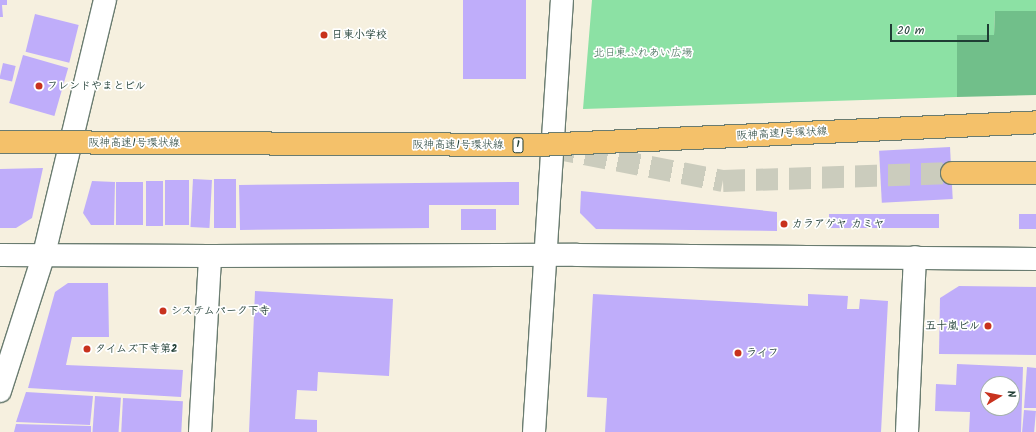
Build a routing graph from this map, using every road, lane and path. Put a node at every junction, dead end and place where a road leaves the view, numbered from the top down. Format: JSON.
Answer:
{"nodes":[{"id":1,"x":105,"y":0,"type":"edge"},
{"id":2,"x":562,"y":0,"type":"edge"},
{"id":3,"x":1036,"y":122,"type":"edge"},
{"id":4,"x":0,"y":142,"type":"edge"},
{"id":5,"x":952,"y":173,"type":"tunnel mouth"},
{"id":6,"x":1036,"y":173,"type":"edge"},
{"id":7,"x":0,"y":254,"type":"edge"},
{"id":8,"x":44,"y":254,"type":"junction"},
{"id":9,"x":545,"y":255,"type":"junction"},
{"id":10,"x":210,"y":256,"type":"junction"},
{"id":11,"x":916,"y":257,"type":"junction"},
{"id":12,"x":1036,"y":259,"type":"edge"},
{"id":13,"x":0,"y":391,"type":"edge"},
{"id":14,"x":200,"y":432,"type":"edge"},
{"id":15,"x":534,"y":432,"type":"edge"},
{"id":16,"x":907,"y":432,"type":"edge"}],
"edges":[{"from":1,"to":8,"type":"street"},
{"from":2,"to":9,"type":"street"},
{"from":3,"to":4,"type":"highway","name":"阪神高速1号環状線","number":"1","bridge":true},
{"from":5,"to":6,"type":"highway"},
{"from":7,"to":8,"type":"street"},
{"from":8,"to":10,"type":"street"},
{"from":8,"to":13,"type":"street"},
{"from":9,"to":10,"type":"street"},
{"from":9,"to":11,"type":"street"},
{"from":9,"to":15,"type":"street"},
{"from":10,"to":14,"type":"street"},
{"from":11,"to":12,"type":"street"},
{"from":11,"to":16,"type":"street"}]}
